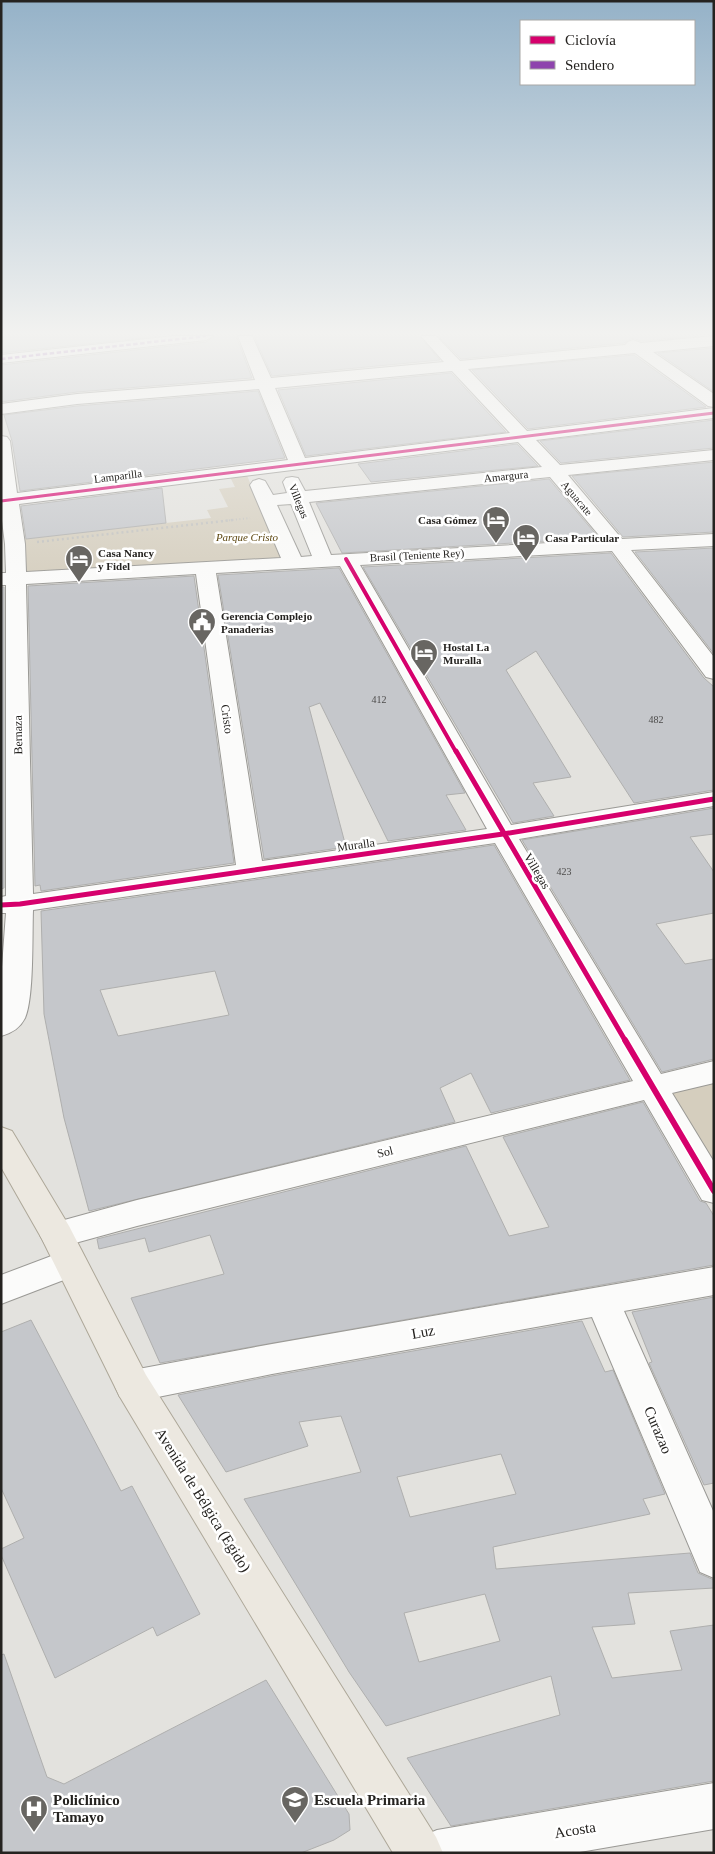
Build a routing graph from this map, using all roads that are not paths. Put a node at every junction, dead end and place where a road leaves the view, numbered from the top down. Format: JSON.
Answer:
{"nodes":[{"id":1,"x":281,"y":423,"type":"edge"},
{"id":2,"x":509,"y":423,"type":"edge"},
{"id":3,"x":635,"y":423,"type":"edge"},
{"id":4,"x":522,"y":436,"type":"junction"},
{"id":5,"x":1,"y":441,"type":"edge"},
{"id":6,"x":714,"y":455,"type":"edge"},
{"id":7,"x":299,"y":464,"type":"junction"},
{"id":8,"x":249,"y":470,"type":"junction"},
{"id":9,"x":554,"y":470,"type":"junction"},
{"id":10,"x":298,"y":498,"type":"junction"},
{"id":11,"x":5,"y":500,"type":"edge"},
{"id":12,"x":269,"y":508,"type":"junction"},
{"id":13,"x":714,"y":540,"type":"edge"},
{"id":14,"x":617,"y":545,"type":"junction"},
{"id":15,"x":334,"y":560,"type":"junction"},
{"id":16,"x":293,"y":562,"type":"junction"},
{"id":17,"x":205,"y":568,"type":"junction"},
{"id":18,"x":8,"y":579,"type":"edge"},
{"id":19,"x":714,"y":672,"type":"edge"},
{"id":20,"x":714,"y":799,"type":"edge"},
{"id":21,"x":503,"y":834,"type":"junction"},
{"id":22,"x":250,"y":871,"type":"junction"},
{"id":23,"x":11,"y":904,"type":"edge"},
{"id":24,"x":1,"y":1026,"type":"edge"},
{"id":25,"x":714,"y":1072,"type":"edge"},
{"id":26,"x":652,"y":1086,"type":"junction"},
{"id":27,"x":1,"y":1139,"type":"edge"},
{"id":28,"x":714,"y":1191,"type":"edge"},
{"id":29,"x":63,"y":1249,"type":"junction"},
{"id":30,"x":714,"y":1282,"type":"edge"},
{"id":31,"x":1,"y":1290,"type":"edge"},
{"id":32,"x":602,"y":1300,"type":"junction"},
{"id":33,"x":133,"y":1386,"type":"junction"},
{"id":34,"x":714,"y":1559,"type":"edge"},
{"id":35,"x":714,"y":1806,"type":"edge"},
{"id":36,"x":420,"y":1853,"type":"edge"},
{"id":37,"x":437,"y":1853,"type":"edge"}],
"edges":[{"from":1,"to":7,"type":"street","name":"Villegas"},
{"from":2,"to":4,"type":"street","name":"Aguacate"},
{"from":3,"to":4,"type":"street","name":"Lamparilla"},
{"from":4,"to":7,"type":"street","name":"Lamparilla"},
{"from":4,"to":9,"type":"street","name":"Aguacate"},
{"from":5,"to":11,"type":"street","name":"Bernaza"},
{"from":6,"to":9,"type":"street","name":"Amargura"},
{"from":7,"to":8,"type":"street","name":"Lamparilla"},
{"from":7,"to":10,"type":"street","name":"Villegas"},
{"from":8,"to":11,"type":"street","name":"Lamparilla"},
{"from":8,"to":12,"type":"street"},
{"from":9,"to":10,"type":"street","name":"Amargura"},
{"from":9,"to":14,"type":"street","name":"Aguacate"},
{"from":10,"to":12,"type":"street","name":"Amargura"},
{"from":10,"to":15,"type":"street","name":"Villegas"},
{"from":11,"to":18,"type":"street","name":"Bernaza"},
{"from":12,"to":16,"type":"street"},
{"from":13,"to":14,"type":"street","name":"Brasil (Teniente Rey)"},
{"from":14,"to":15,"type":"street","name":"Brasil (Teniente Rey)"},
{"from":14,"to":19,"type":"street","name":"Aguacate"},
{"from":15,"to":16,"type":"street","name":"Brasil (Teniente Rey)"},
{"from":15,"to":21,"type":"street","name":"Villegas"},
{"from":16,"to":17,"type":"street","name":"Brasil (Teniente Rey)"},
{"from":17,"to":18,"type":"street","name":"Brasil (Teniente Rey)"},
{"from":17,"to":22,"type":"street","name":"Cristo"},
{"from":18,"to":23,"type":"street","name":"Bernaza"},
{"from":20,"to":21,"type":"street","name":"Muralla"},
{"from":21,"to":22,"type":"street","name":"Muralla"},
{"from":21,"to":26,"type":"street","name":"Villegas"},
{"from":22,"to":23,"type":"street","name":"Muralla"},
{"from":23,"to":24,"type":"street","name":"Bernaza"},
{"from":25,"to":26,"type":"street","name":"Sol"},
{"from":26,"to":28,"type":"street","name":"Villegas"},
{"from":26,"to":29,"type":"street","name":"Sol"},
{"from":27,"to":29,"type":"main road","name":"Avenida de Bélgica (Egido)"},
{"from":29,"to":31,"type":"street","name":"Sol"},
{"from":29,"to":33,"type":"main road","name":"Avenida de Bélgica (Egido)"},
{"from":30,"to":32,"type":"street","name":"Luz"},
{"from":32,"to":33,"type":"street","name":"Luz"},
{"from":32,"to":34,"type":"street","name":"Curazao"},
{"from":33,"to":36,"type":"main road","name":"Avenida de Bélgica (Egido)"},
{"from":35,"to":37,"type":"street","name":"Acosta"}]}
